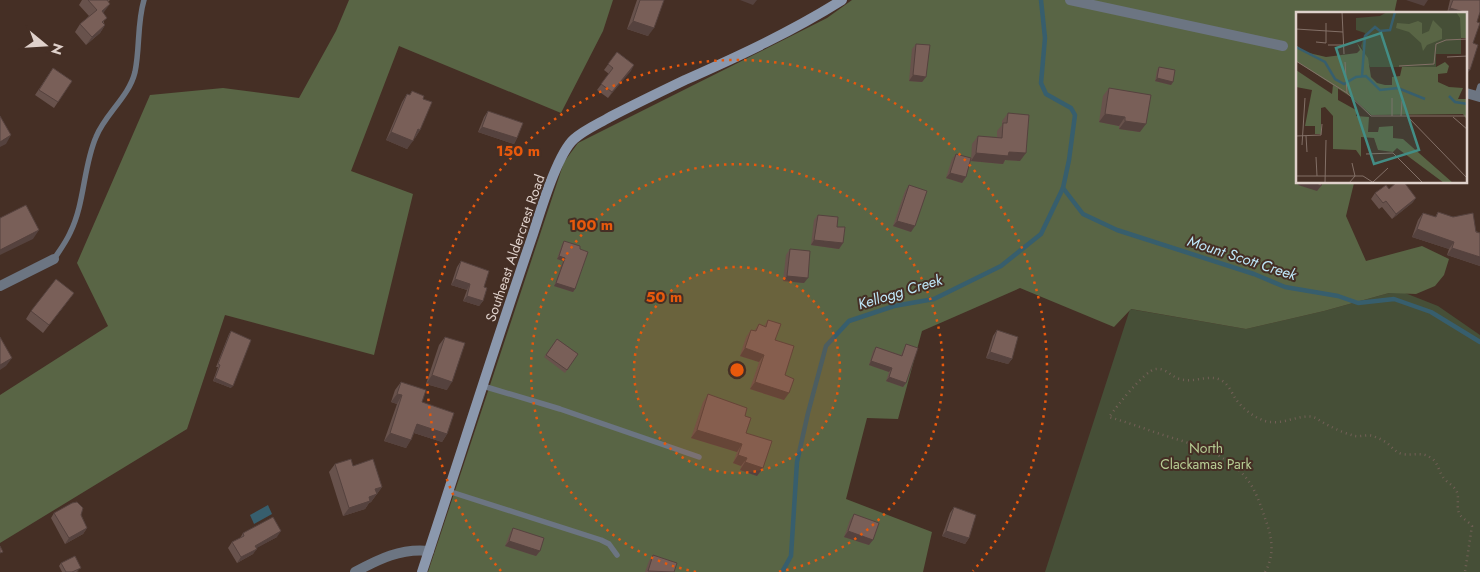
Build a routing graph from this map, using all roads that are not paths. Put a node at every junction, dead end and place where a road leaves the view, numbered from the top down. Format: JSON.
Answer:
{"nodes":[{"id":1,"x":144,"y":0,"type":"edge"},
{"id":2,"x":842,"y":0,"type":"edge"},
{"id":3,"x":1072,"y":1,"type":"edge"},
{"id":4,"x":1283,"y":46,"type":"dead end"},
{"id":5,"x":54,"y":259,"type":"joint"},
{"id":6,"x":0,"y":286,"type":"edge"},
{"id":7,"x":483,"y":386,"type":"junction"},
{"id":8,"x":699,"y":457,"type":"dead end"},
{"id":9,"x":448,"y":491,"type":"junction"},
{"id":10,"x":429,"y":551,"type":"junction"},
{"id":11,"x":617,"y":555,"type":"dead end"},
{"id":12,"x":355,"y":572,"type":"edge"},
{"id":13,"x":422,"y":572,"type":"edge"}],
"edges":[{"from":1,"to":5,"type":"lane"},
{"from":2,"to":7,"type":"street","name":"Southeast Aldercrest Road"},
{"from":3,"to":4,"type":"street"},
{"from":5,"to":6,"type":"street"},
{"from":7,"to":8,"type":"lane"},
{"from":7,"to":9,"type":"street","name":"Southeast Aldercrest Road"},
{"from":9,"to":10,"type":"street","name":"Southeast Aldercrest Road"},
{"from":9,"to":11,"type":"lane"},
{"from":10,"to":12,"type":"street"},
{"from":10,"to":13,"type":"street","name":"Southeast Aldercrest Road"}]}
